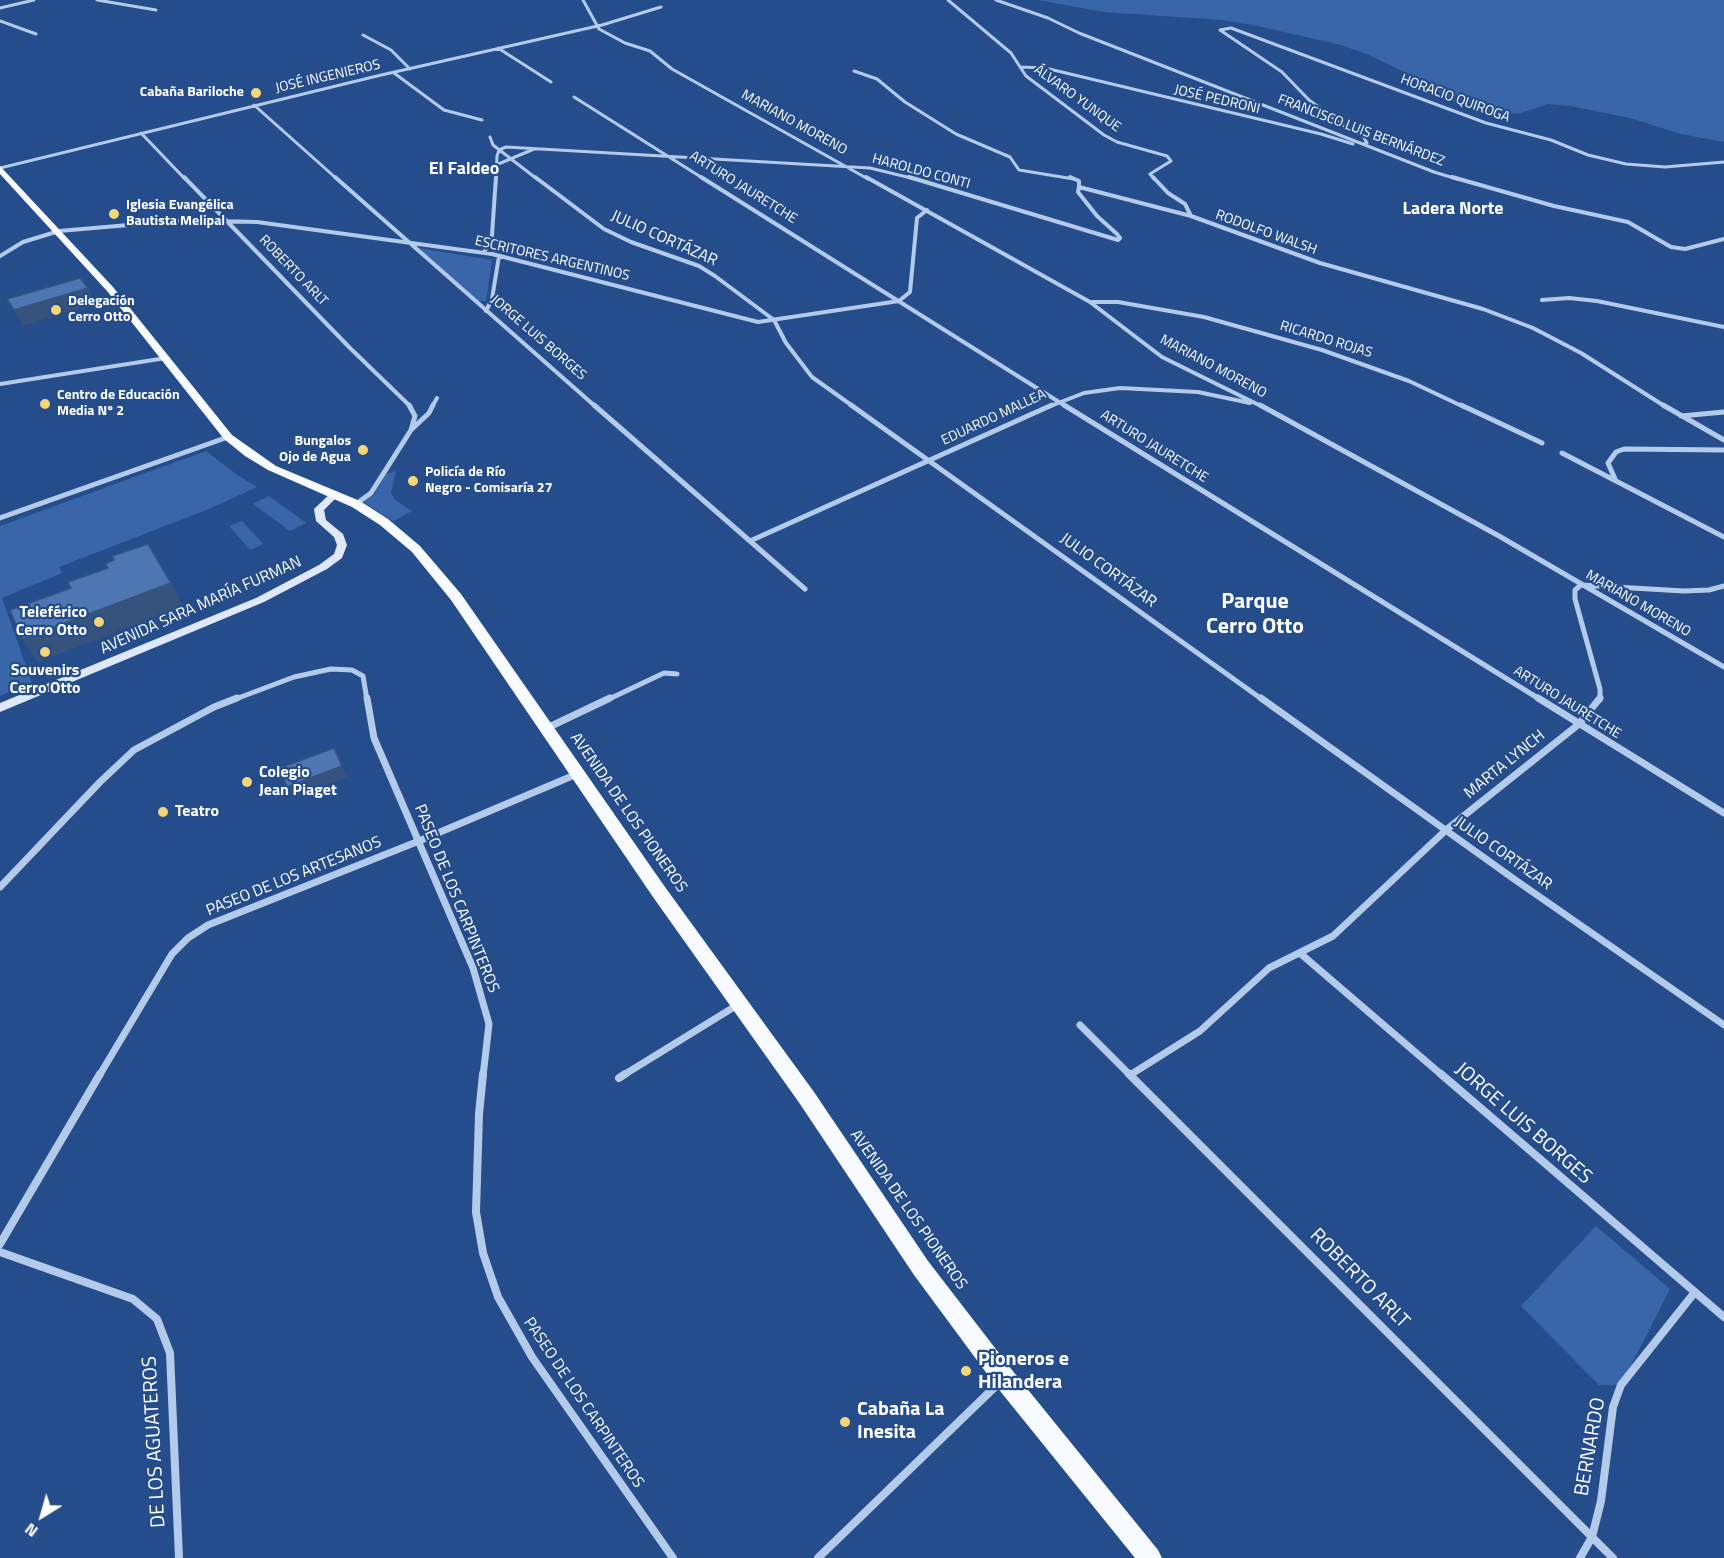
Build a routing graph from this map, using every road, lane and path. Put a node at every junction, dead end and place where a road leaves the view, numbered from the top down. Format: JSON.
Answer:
{"nodes":[{"id":1,"x":34,"y":0,"type":"edge"},
{"id":2,"x":97,"y":0,"type":"edge"},
{"id":3,"x":583,"y":0,"type":"edge"},
{"id":4,"x":948,"y":0,"type":"edge"},
{"id":5,"x":996,"y":0,"type":"edge"},
{"id":6,"x":661,"y":7,"type":"dead end"},
{"id":7,"x":0,"y":8,"type":"edge"},
{"id":8,"x":156,"y":10,"type":"dead end"},
{"id":9,"x":0,"y":21,"type":"edge"},
{"id":10,"x":596,"y":26,"type":"junction"},
{"id":11,"x":36,"y":34,"type":"dead end"},
{"id":12,"x":363,"y":34,"type":"dead end"},
{"id":13,"x":498,"y":48,"type":"junction"},
{"id":14,"x":1020,"y":67,"type":"junction"},
{"id":15,"x":410,"y":69,"type":"junction"},
{"id":16,"x":854,"y":71,"type":"dead end"},
{"id":17,"x":394,"y":73,"type":"junction"},
{"id":18,"x":551,"y":82,"type":"dead end"},
{"id":19,"x":574,"y":97,"type":"dead end"},
{"id":20,"x":254,"y":105,"type":"junction"},
{"id":21,"x":482,"y":120,"type":"dead end"},
{"id":22,"x":141,"y":133,"type":"junction"},
{"id":23,"x":490,"y":137,"type":"dead end"},
{"id":24,"x":1363,"y":144,"type":"junction"},
{"id":25,"x":537,"y":148,"type":"junction"},
{"id":26,"x":499,"y":150,"type":"junction"},
{"id":27,"x":671,"y":157,"type":"junction"},
{"id":28,"x":512,"y":158,"type":"junction"},
{"id":29,"x":1724,"y":162,"type":"edge"},
{"id":30,"x":496,"y":165,"type":"junction"},
{"id":31,"x":845,"y":165,"type":"junction"},
{"id":32,"x":0,"y":168,"type":"edge"},
{"id":33,"x":1078,"y":187,"type":"junction"},
{"id":34,"x":927,"y":210,"type":"junction"},
{"id":35,"x":1191,"y":216,"type":"junction"},
{"id":36,"x":225,"y":220,"type":"junction"},
{"id":37,"x":59,"y":231,"type":"junction"},
{"id":38,"x":1724,"y":239,"type":"edge"},
{"id":39,"x":408,"y":242,"type":"junction"},
{"id":40,"x":484,"y":253,"type":"junction"},
{"id":41,"x":0,"y":256,"type":"edge"},
{"id":42,"x":499,"y":256,"type":"junction"},
{"id":43,"x":1542,"y":300,"type":"dead end"},
{"id":44,"x":899,"y":301,"type":"junction"},
{"id":45,"x":1090,"y":302,"type":"junction"},
{"id":46,"x":486,"y":311,"type":"junction"},
{"id":47,"x":774,"y":320,"type":"junction"},
{"id":48,"x":1724,"y":327,"type":"edge"},
{"id":49,"x":167,"y":357,"type":"junction"},
{"id":50,"x":0,"y":384,"type":"edge"},
{"id":51,"x":437,"y":398,"type":"dead end"},
{"id":52,"x":1059,"y":402,"type":"junction"},
{"id":53,"x":1262,"y":406,"type":"junction"},
{"id":54,"x":1724,"y":412,"type":"edge"},
{"id":55,"x":1680,"y":416,"type":"junction"},
{"id":56,"x":411,"y":430,"type":"junction"},
{"id":57,"x":228,"y":437,"type":"junction"},
{"id":58,"x":1724,"y":440,"type":"edge"},
{"id":59,"x":1542,"y":444,"type":"dead end"},
{"id":60,"x":1724,"y":450,"type":"edge"},
{"id":61,"x":1562,"y":453,"type":"dead end"},
{"id":62,"x":930,"y":460,"type":"junction"},
{"id":63,"x":1615,"y":480,"type":"junction"},
{"id":64,"x":335,"y":494,"type":"junction"},
{"id":65,"x":356,"y":504,"type":"junction"},
{"id":66,"x":0,"y":518,"type":"edge"},
{"id":67,"x":1724,"y":537,"type":"edge"},
{"id":68,"x":750,"y":541,"type":"junction"},
{"id":69,"x":1581,"y":585,"type":"junction"},
{"id":70,"x":1724,"y":586,"type":"edge"},
{"id":71,"x":805,"y":589,"type":"dead end"},
{"id":72,"x":1724,"y":667,"type":"edge"},
{"id":73,"x":677,"y":674,"type":"dead end"},
{"id":74,"x":0,"y":708,"type":"edge"},
{"id":75,"x":1579,"y":724,"type":"junction"},
{"id":76,"x":546,"y":728,"type":"junction"},
{"id":77,"x":577,"y":774,"type":"junction"},
{"id":78,"x":1724,"y":813,"type":"edge"},
{"id":79,"x":1446,"y":830,"type":"junction"},
{"id":80,"x":419,"y":841,"type":"junction"},
{"id":81,"x":0,"y":887,"type":"edge"},
{"id":82,"x":1301,"y":954,"type":"junction"},
{"id":83,"x":739,"y":1004,"type":"junction"},
{"id":84,"x":1724,"y":1025,"type":"edge"},
{"id":85,"x":1080,"y":1026,"type":"dead end"},
{"id":86,"x":1130,"y":1075,"type":"junction"},
{"id":87,"x":620,"y":1078,"type":"dead end"},
{"id":88,"x":0,"y":1244,"type":"edge"},
{"id":89,"x":0,"y":1251,"type":"edge"},
{"id":90,"x":1695,"y":1292,"type":"junction"},
{"id":91,"x":1724,"y":1317,"type":"edge"},
{"id":92,"x":1004,"y":1378,"type":"junction"},
{"id":93,"x":1592,"y":1537,"type":"junction"},
{"id":94,"x":179,"y":1558,"type":"edge"},
{"id":95,"x":673,"y":1558,"type":"edge"},
{"id":96,"x":818,"y":1558,"type":"edge"},
{"id":97,"x":1150,"y":1558,"type":"edge"},
{"id":98,"x":1580,"y":1558,"type":"edge"},
{"id":99,"x":1612,"y":1558,"type":"edge"}],
"edges":[{"from":1,"to":7,"type":"street"},
{"from":2,"to":8,"type":"street"},
{"from":3,"to":10,"type":"street"},
{"from":4,"to":14,"type":"street","name":"ÁLVARO YUNQUE"},
{"from":5,"to":24,"type":"street","name":"FRANCISCO LUIS BERNÁRDEZ"},
{"from":6,"to":10,"type":"street","name":"JOSÉ INGENIEROS"},
{"from":9,"to":11,"type":"street"},
{"from":10,"to":13,"type":"street","name":"JOSÉ INGENIEROS"},
{"from":10,"to":31,"type":"street","name":"MARIANO MORENO"},
{"from":12,"to":15,"type":"street"},
{"from":13,"to":15,"type":"street","name":"JOSÉ INGENIEROS"},
{"from":13,"to":18,"type":"street"},
{"from":14,"to":24,"type":"street","name":"JOSÉ PEDRONI"},
{"from":14,"to":35,"type":"street","name":"ÁLVARO YUNQUE"},
{"from":15,"to":17,"type":"street","name":"JOSÉ INGENIEROS"},
{"from":16,"to":33,"type":"street","name":"RODOLFO WALSH"},
{"from":17,"to":20,"type":"street","name":"JOSÉ INGENIEROS"},
{"from":17,"to":21,"type":"street"},
{"from":19,"to":27,"type":"street","name":"ARTURO JAURETCHE"},
{"from":20,"to":22,"type":"street","name":"JOSÉ INGENIEROS"},
{"from":20,"to":39,"type":"street","name":"JORGE LUIS BORGES"},
{"from":22,"to":32,"type":"street","name":"JOSÉ INGENIEROS"},
{"from":22,"to":36,"type":"street","name":"ROBERTO ARLT"},
{"from":23,"to":26,"type":"street","name":"JULIO CORTÁZAR"},
{"from":24,"to":29,"type":"street","name":"HORACIO QUIROGA"},
{"from":24,"to":38,"type":"street","name":"FRANCISCO LUIS BERNÁRDEZ"},
{"from":25,"to":26,"type":"street","name":"HAROLDO CONTI"},
{"from":25,"to":27,"type":"street","name":"HAROLDO CONTI"},
{"from":25,"to":28,"type":"street"},
{"from":26,"to":28,"type":"street","name":"JULIO CORTÁZAR"},
{"from":26,"to":30,"type":"street"},
{"from":27,"to":31,"type":"street","name":"HAROLDO CONTI"},
{"from":27,"to":44,"type":"street","name":"ARTURO JAURETCHE"},
{"from":28,"to":30,"type":"street"},
{"from":28,"to":47,"type":"street","name":"JULIO CORTÁZAR"},
{"from":30,"to":40,"type":"street"},
{"from":31,"to":33,"type":"street","name":"HAROLDO CONTI"},
{"from":31,"to":34,"type":"street","name":"MARIANO MORENO"},
{"from":32,"to":37,"type":"main road","name":"AVENIDA DE LOS PIONEROS"},
{"from":33,"to":35,"type":"street","name":"RODOLFO WALSH"},
{"from":34,"to":44,"type":"street"},
{"from":34,"to":45,"type":"street","name":"MARIANO MORENO"},
{"from":35,"to":55,"type":"street","name":"RODOLFO WALSH"},
{"from":36,"to":37,"type":"street","name":"ESCRITORES ARGENTINOS"},
{"from":36,"to":39,"type":"street","name":"ESCRITORES ARGENTINOS"},
{"from":36,"to":56,"type":"street","name":"ROBERTO ARLT"},
{"from":37,"to":41,"type":"street","name":"ESCRITORES ARGENTINOS"},
{"from":37,"to":49,"type":"main road","name":"AVENIDA DE LOS PIONEROS"},
{"from":39,"to":40,"type":"street","name":"ESCRITORES ARGENTINOS"},
{"from":39,"to":46,"type":"street","name":"JORGE LUIS BORGES"},
{"from":40,"to":42,"type":"street","name":"ESCRITORES ARGENTINOS"},
{"from":42,"to":46,"type":"street"},
{"from":42,"to":47,"type":"street","name":"ESCRITORES ARGENTINOS"},
{"from":43,"to":48,"type":"street"},
{"from":44,"to":47,"type":"street","name":"ESCRITORES ARGENTINOS"},
{"from":44,"to":52,"type":"street","name":"ARTURO JAURETCHE"},
{"from":45,"to":53,"type":"street","name":"MARIANO MORENO"},
{"from":45,"to":59,"type":"street","name":"RICARDO ROJAS"},
{"from":46,"to":68,"type":"street","name":"JORGE LUIS BORGES"},
{"from":47,"to":62,"type":"street","name":"JULIO CORTÁZAR"},
{"from":49,"to":50,"type":"street"},
{"from":49,"to":57,"type":"main road","name":"AVENIDA DE LOS PIONEROS"},
{"from":51,"to":56,"type":"street"},
{"from":52,"to":53,"type":"street","name":"EDUARDO MALLEA"},
{"from":52,"to":62,"type":"street","name":"EDUARDO MALLEA"},
{"from":52,"to":75,"type":"street","name":"ARTURO JAURETCHE"},
{"from":53,"to":69,"type":"street","name":"MARIANO MORENO"},
{"from":54,"to":55,"type":"street"},
{"from":55,"to":58,"type":"street","name":"RODOLFO WALSH"},
{"from":56,"to":65,"type":"street"},
{"from":57,"to":64,"type":"main road","name":"AVENIDA DE LOS PIONEROS"},
{"from":57,"to":66,"type":"street"},
{"from":60,"to":63,"type":"street"},
{"from":61,"to":63,"type":"street"},
{"from":62,"to":68,"type":"street","name":"EDUARDO MALLEA"},
{"from":62,"to":79,"type":"street","name":"JULIO CORTÁZAR"},
{"from":63,"to":67,"type":"street"},
{"from":64,"to":65,"type":"main road","name":"AVENIDA DE LOS PIONEROS"},
{"from":64,"to":74,"type":"main road","name":"AVENIDA SARA MARÍA FURMAN"},
{"from":65,"to":76,"type":"main road","name":"AVENIDA DE LOS PIONEROS"},
{"from":68,"to":71,"type":"street","name":"JORGE LUIS BORGES"},
{"from":69,"to":70,"type":"street"},
{"from":69,"to":72,"type":"street","name":"MARIANO MORENO"},
{"from":69,"to":75,"type":"street","name":"MARTA LYNCH"},
{"from":73,"to":76,"type":"street"},
{"from":75,"to":78,"type":"street","name":"ARTURO JAURETCHE"},
{"from":75,"to":79,"type":"street","name":"MARTA LYNCH"},
{"from":76,"to":77,"type":"main road","name":"AVENIDA DE LOS PIONEROS"},
{"from":77,"to":80,"type":"street","name":"PASEO DE LOS ARTESANOS"},
{"from":77,"to":83,"type":"main road","name":"AVENIDA DE LOS PIONEROS"},
{"from":79,"to":82,"type":"street","name":"MARTA LYNCH"},
{"from":79,"to":84,"type":"street","name":"JULIO CORTÁZAR"},
{"from":80,"to":81,"type":"street","name":"PASEO DE LOS CARPINTEROS"},
{"from":80,"to":88,"type":"street","name":"PASEO DE LOS ARTESANOS"},
{"from":80,"to":95,"type":"street","name":"PASEO DE LOS CARPINTEROS"},
{"from":82,"to":86,"type":"street","name":"MARTA LYNCH"},
{"from":82,"to":90,"type":"street","name":"JORGE LUIS BORGES"},
{"from":83,"to":87,"type":"street"},
{"from":83,"to":92,"type":"main road","name":"AVENIDA DE LOS PIONEROS"},
{"from":85,"to":86,"type":"street","name":"ROBERTO ARLT"},
{"from":86,"to":93,"type":"street","name":"ROBERTO ARLT"},
{"from":89,"to":94,"type":"street","name":"DE LOS AGUATEROS"},
{"from":90,"to":91,"type":"street","name":"JORGE LUIS BORGES"},
{"from":90,"to":93,"type":"street","name":"BERNARDO"},
{"from":92,"to":96,"type":"street"},
{"from":92,"to":97,"type":"main road","name":"AVENIDA DE LOS PIONEROS"},
{"from":93,"to":98,"type":"street","name":"BERNARDO"},
{"from":93,"to":99,"type":"street","name":"ROBERTO ARLT"}]}
